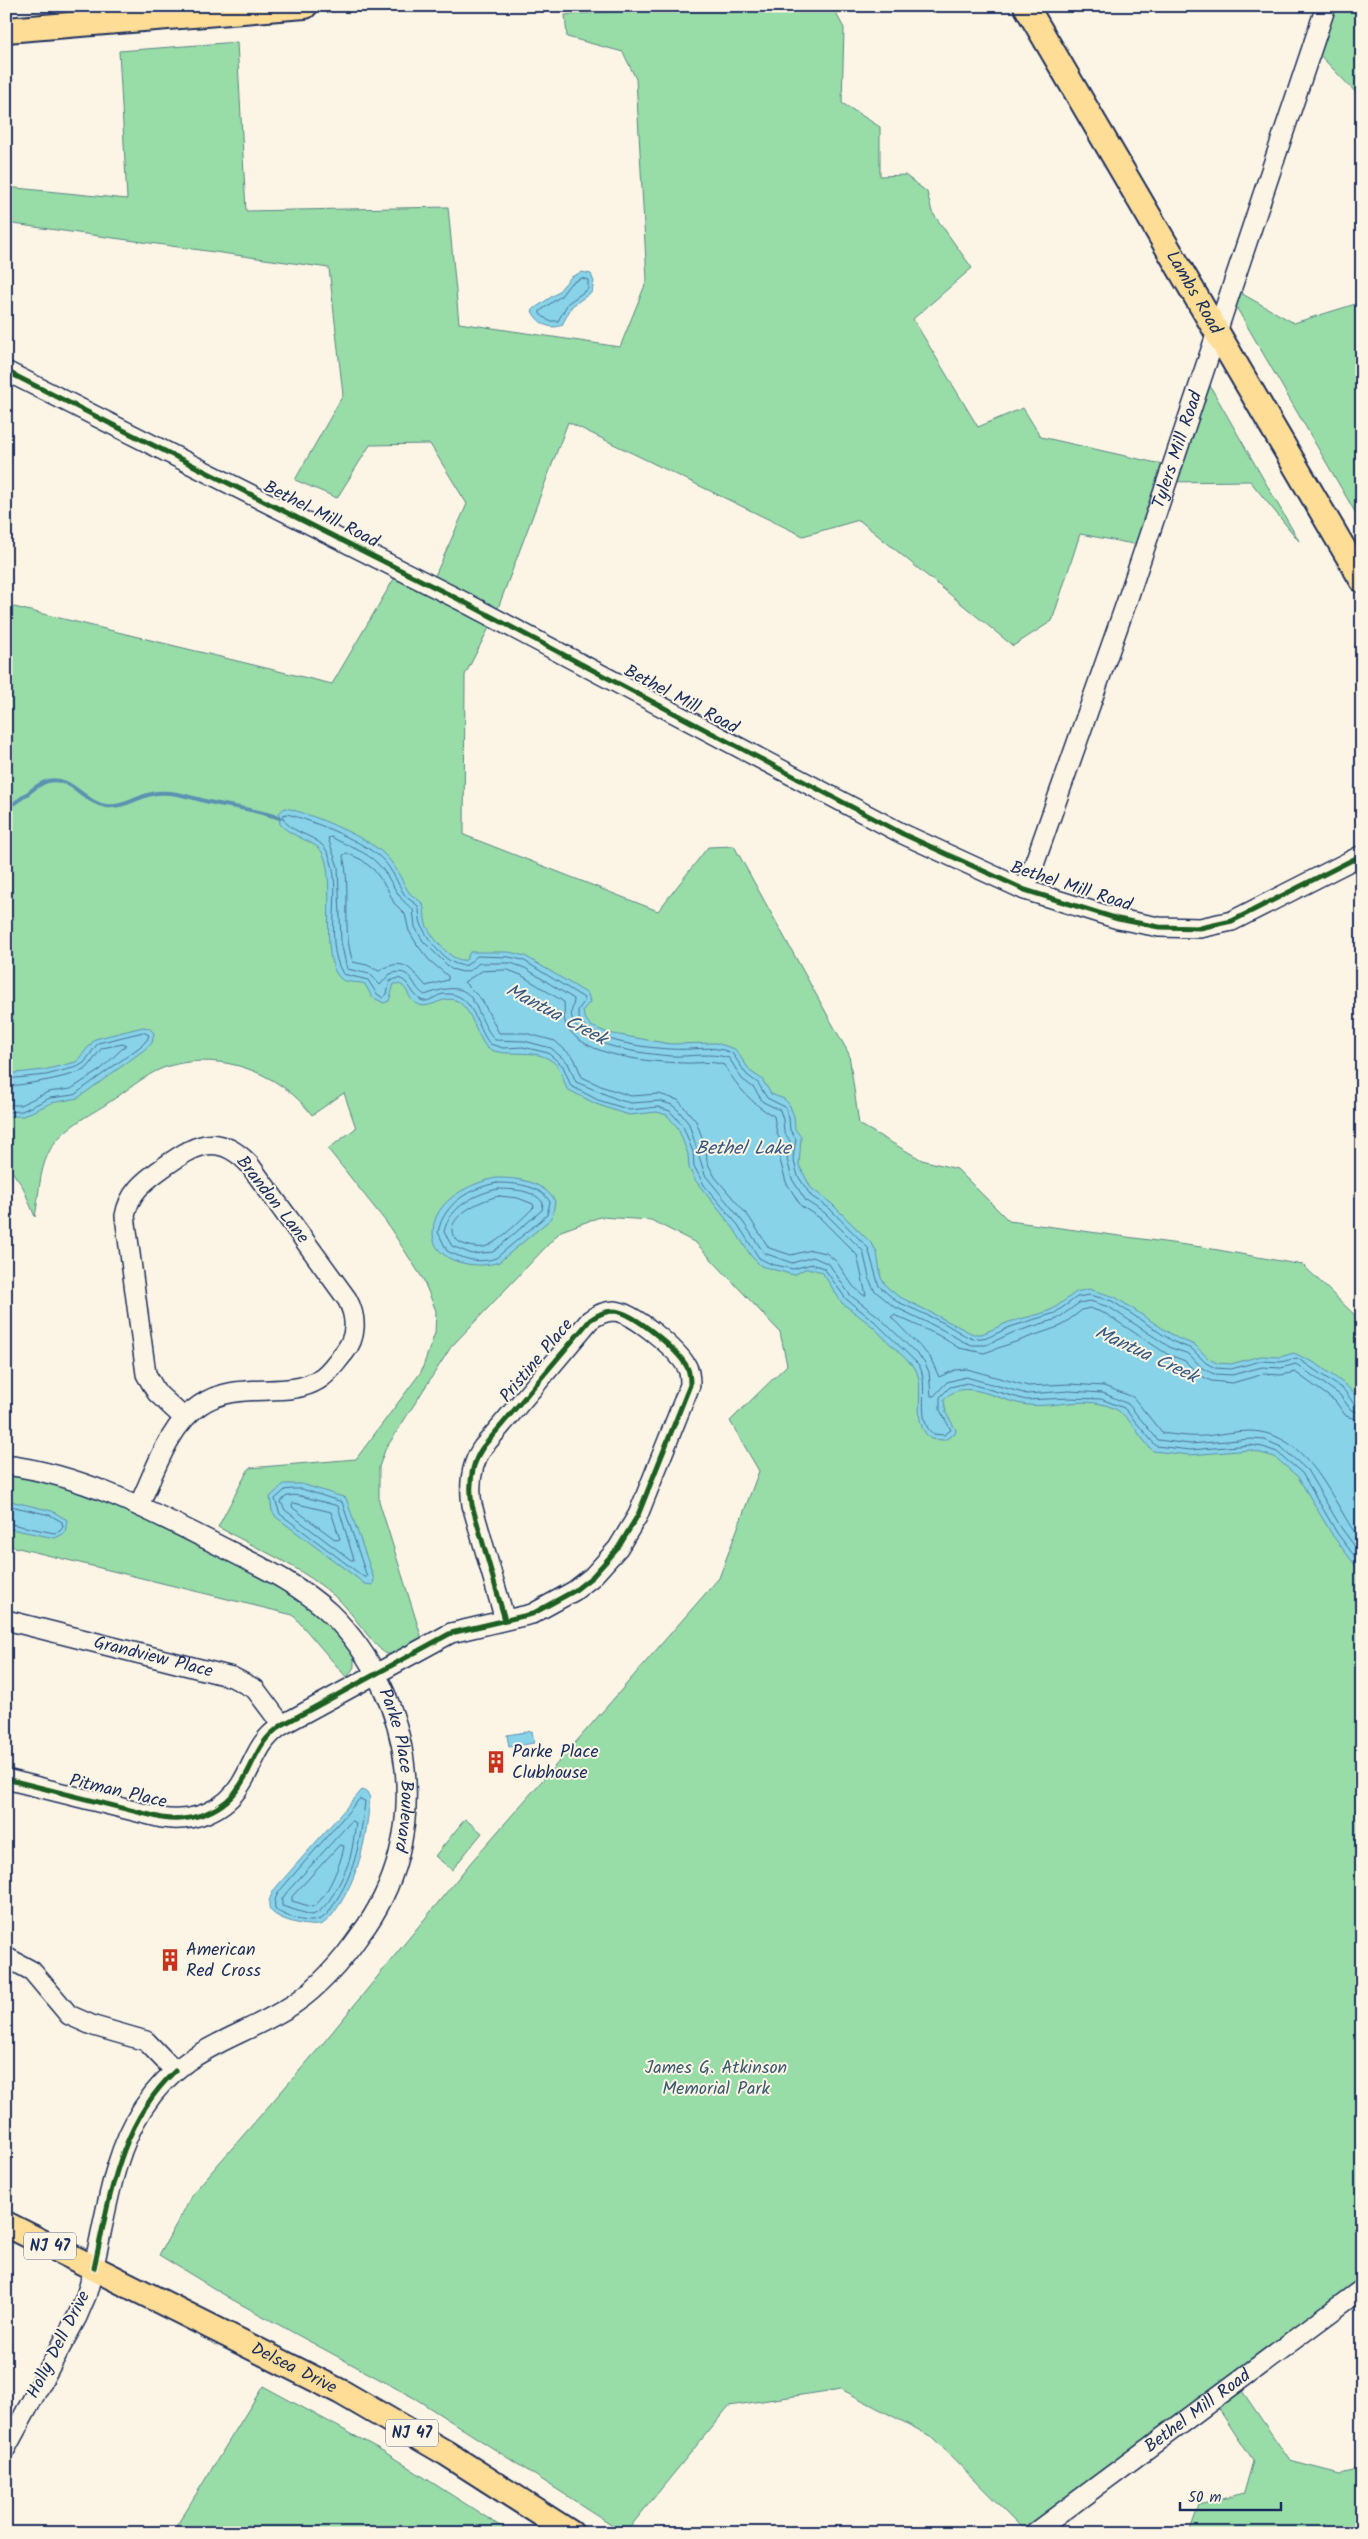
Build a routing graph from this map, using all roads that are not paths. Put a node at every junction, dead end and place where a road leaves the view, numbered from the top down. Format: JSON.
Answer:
{"nodes":[{"id":1,"x":304,"y":6,"type":"edge"},
{"id":2,"x":1026,"y":6,"type":"edge"},
{"id":3,"x":1037,"y":6,"type":"edge"},
{"id":4,"x":1326,"y":6,"type":"edge"},
{"id":5,"x":6,"y":30,"type":"edge"},
{"id":6,"x":1039,"y":30,"type":"junction"},
{"id":7,"x":1218,"y":332,"type":"junction"},
{"id":8,"x":6,"y":371,"type":"edge"},
{"id":9,"x":1362,"y":580,"type":"edge"},
{"id":10,"x":1362,"y":855,"type":"edge"},
{"id":11,"x":1025,"y":890,"type":"junction"},
{"id":12,"x":184,"y":1418,"type":"junction"},
{"id":13,"x":6,"y":1464,"type":"edge"},
{"id":14,"x":139,"y":1505,"type":"junction"},
{"id":15,"x":6,"y":1620,"type":"edge"},
{"id":16,"x":505,"y":1620,"type":"junction"},
{"id":17,"x":376,"y":1674,"type":"junction"},
{"id":18,"x":282,"y":1725,"type":"junction"},
{"id":19,"x":6,"y":1779,"type":"edge"},
{"id":20,"x":6,"y":1957,"type":"edge"},
{"id":21,"x":176,"y":2071,"type":"junction"},
{"id":22,"x":6,"y":2224,"type":"edge"},
{"id":23,"x":94,"y":2268,"type":"junction"},
{"id":24,"x":1362,"y":2289,"type":"edge"},
{"id":25,"x":6,"y":2448,"type":"edge"},
{"id":26,"x":571,"y":2533,"type":"edge"},
{"id":27,"x":1034,"y":2533,"type":"edge"}],
"edges":[{"from":1,"to":5,"type":"main road"},
{"from":2,"to":6,"type":"main road","name":"Lambs Road"},
{"from":3,"to":6,"type":"main road"},
{"from":4,"to":7,"type":"street","name":"Tylers Mill Road"},
{"from":6,"to":7,"type":"main road","name":"Lambs Road"},
{"from":7,"to":9,"type":"main road","name":"Lambs Road"},
{"from":7,"to":11,"type":"street","name":"Tylers Mill Road"},
{"from":8,"to":11,"type":"street","name":"Bethel Mill Road"},
{"from":10,"to":11,"type":"street","name":"Bethel Mill Road"},
{"from":12,"to":12,"type":"street","name":"Brandon Lane"},
{"from":12,"to":14,"type":"street","name":"Brandon Lane"},
{"from":13,"to":14,"type":"street","name":"Parke Place Boulevard"},
{"from":14,"to":17,"type":"street","name":"Parke Place Boulevard"},
{"from":15,"to":18,"type":"street","name":"Grandview Place"},
{"from":16,"to":16,"type":"street","name":"Pristine Place"},
{"from":16,"to":17,"type":"street","name":"Pristine Place"},
{"from":17,"to":18,"type":"street","name":"Pitman Place"},
{"from":17,"to":21,"type":"street","name":"Parke Place Boulevard"},
{"from":18,"to":19,"type":"street","name":"Pitman Place"},
{"from":20,"to":21,"type":"street"},
{"from":21,"to":23,"type":"street","name":"Parke Place Boulevard"},
{"from":22,"to":23,"type":"main road","name":"Delsea Drive","number":"NJ 47"},
{"from":23,"to":25,"type":"street","name":"Holly Dell Drive"},
{"from":23,"to":26,"type":"main road","name":"Delsea Drive","number":"NJ 47"},
{"from":24,"to":27,"type":"street","name":"Bethel Mill Road"}]}
